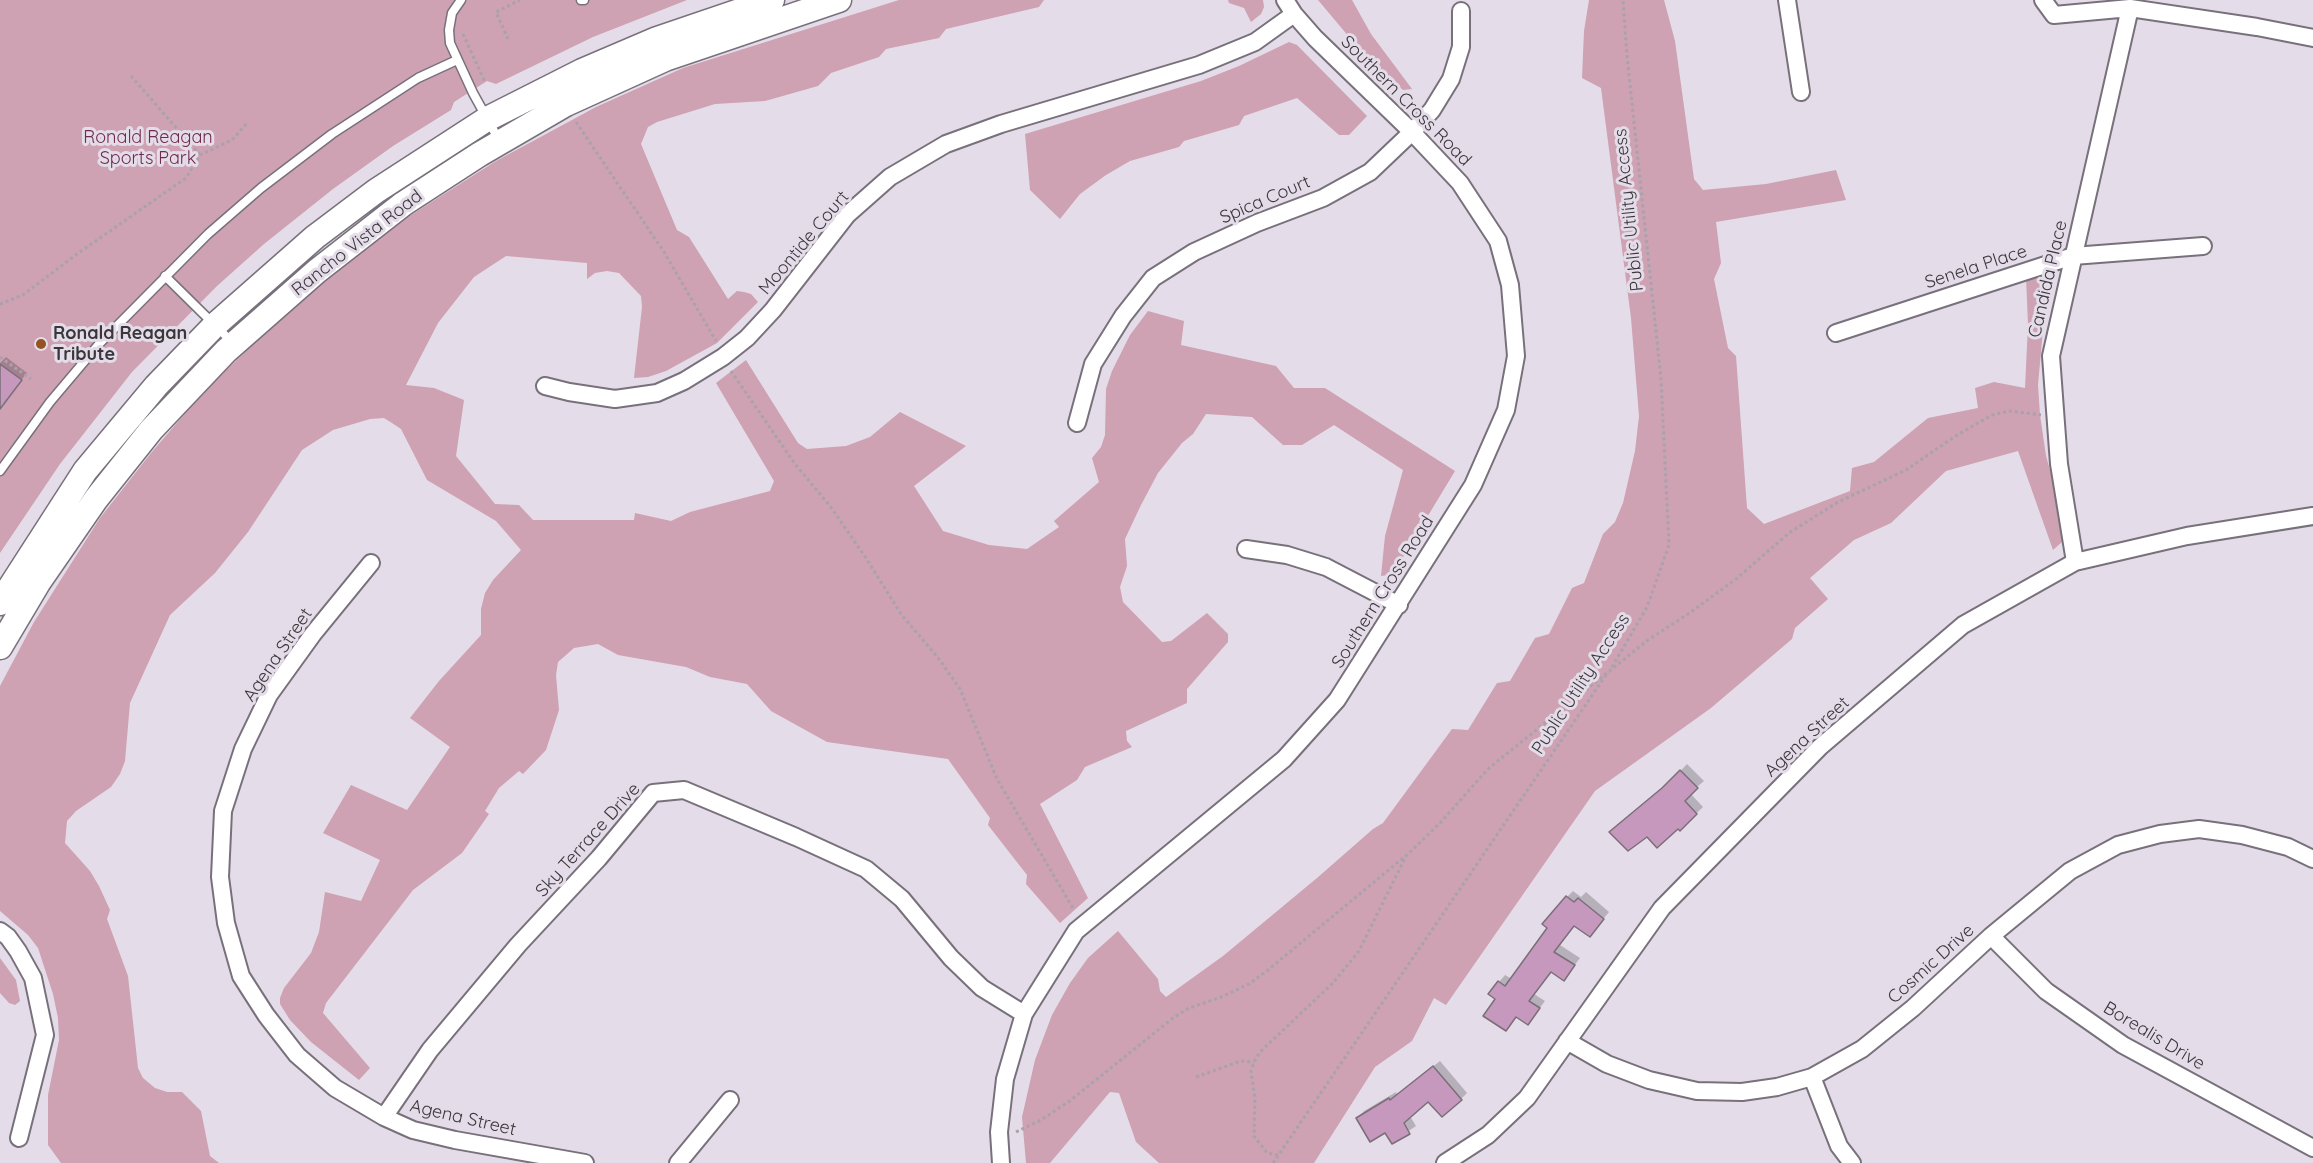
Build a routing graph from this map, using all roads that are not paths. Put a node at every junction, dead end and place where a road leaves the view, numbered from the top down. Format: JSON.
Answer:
{"nodes":[{"id":1,"x":460,"y":0,"type":"edge"},
{"id":2,"x":772,"y":0,"type":"edge"},
{"id":3,"x":839,"y":0,"type":"edge"},
{"id":4,"x":1787,"y":0,"type":"edge"},
{"id":5,"x":2043,"y":0,"type":"edge"},
{"id":6,"x":1290,"y":7,"type":"edge"},
{"id":7,"x":2130,"y":8,"type":"junction"},
{"id":8,"x":1461,"y":11,"type":"dead end"},
{"id":9,"x":2313,"y":38,"type":"edge"},
{"id":10,"x":457,"y":60,"type":"junction"},
{"id":11,"x":1801,"y":92,"type":"dead end"},
{"id":12,"x":487,"y":119,"type":"junction"},
{"id":13,"x":1412,"y":132,"type":"junction"},
{"id":14,"x":500,"y":142,"type":"junction"},
{"id":15,"x":2203,"y":246,"type":"dead end"},
{"id":16,"x":2073,"y":256,"type":"junction"},
{"id":17,"x":165,"y":276,"type":"junction"},
{"id":18,"x":215,"y":325,"type":"junction"},
{"id":19,"x":1836,"y":333,"type":"dead end"},
{"id":20,"x":234,"y":344,"type":"junction"},
{"id":21,"x":545,"y":387,"type":"dead end"},
{"id":22,"x":1077,"y":423,"type":"dead end"},
{"id":23,"x":0,"y":471,"type":"edge"},
{"id":24,"x":2313,"y":516,"type":"edge"},
{"id":25,"x":1246,"y":549,"type":"dead end"},
{"id":26,"x":370,"y":562,"type":"dead end"},
{"id":27,"x":2075,"y":562,"type":"junction"},
{"id":28,"x":0,"y":603,"type":"edge"},
{"id":29,"x":1399,"y":604,"type":"junction"},
{"id":30,"x":0,"y":647,"type":"edge"},
{"id":31,"x":2313,"y":859,"type":"edge"},
{"id":32,"x":0,"y":932,"type":"edge"},
{"id":33,"x":1991,"y":936,"type":"junction"},
{"id":34,"x":1024,"y":1014,"type":"junction"},
{"id":35,"x":1567,"y":1041,"type":"junction"},
{"id":36,"x":1812,"y":1077,"type":"junction"},
{"id":37,"x":730,"y":1100,"type":"dead end"},
{"id":38,"x":384,"y":1117,"type":"junction"},
{"id":39,"x":19,"y":1137,"type":"dead end"},
{"id":40,"x":2313,"y":1148,"type":"edge"},
{"id":41,"x":585,"y":1163,"type":"edge"},
{"id":42,"x":678,"y":1163,"type":"edge"},
{"id":43,"x":1001,"y":1163,"type":"edge"},
{"id":44,"x":1445,"y":1163,"type":"edge"},
{"id":45,"x":1852,"y":1163,"type":"edge"}],
"edges":[{"from":1,"to":10,"type":"lane"},
{"from":2,"to":12,"type":"main road","name":"Rancho Vista Road"},
{"from":3,"to":14,"type":"main road","name":"Rancho Vista Road"},
{"from":4,"to":11,"type":"street"},
{"from":5,"to":7,"type":"street"},
{"from":6,"to":13,"type":"street","name":"Southern Cross Road"},
{"from":6,"to":21,"type":"street","name":"Moontide Court"},
{"from":7,"to":9,"type":"street"},
{"from":7,"to":16,"type":"street","name":"Candida Place"},
{"from":8,"to":13,"type":"street","name":"Spica Court"},
{"from":10,"to":12,"type":"lane"},
{"from":10,"to":17,"type":"lane"},
{"from":12,"to":14,"type":"lane"},
{"from":12,"to":18,"type":"main road","name":"Rancho Vista Road"},
{"from":13,"to":22,"type":"street","name":"Spica Court"},
{"from":13,"to":29,"type":"street","name":"Southern Cross Road"},
{"from":14,"to":20,"type":"main road","name":"Rancho Vista Road"},
{"from":15,"to":16,"type":"street","name":"Senela Place"},
{"from":16,"to":19,"type":"street","name":"Senela Place"},
{"from":16,"to":27,"type":"street","name":"Candida Place"},
{"from":17,"to":18,"type":"lane"},
{"from":17,"to":23,"type":"lane"},
{"from":18,"to":20,"type":"lane"},
{"from":18,"to":28,"type":"main road","name":"Rancho Vista Road"},
{"from":20,"to":30,"type":"main road","name":"Rancho Vista Road"},
{"from":24,"to":27,"type":"street","name":"Agena Street"},
{"from":25,"to":29,"type":"street"},
{"from":26,"to":38,"type":"street","name":"Agena Street"},
{"from":27,"to":35,"type":"street","name":"Agena Street"},
{"from":29,"to":34,"type":"street","name":"Southern Cross Road"},
{"from":31,"to":33,"type":"street","name":"Cosmic Drive"},
{"from":32,"to":39,"type":"street"},
{"from":33,"to":36,"type":"street","name":"Cosmic Drive"},
{"from":33,"to":40,"type":"street","name":"Borealis Drive"},
{"from":34,"to":38,"type":"street","name":"Sky Terrace Drive"},
{"from":34,"to":43,"type":"street","name":"Southern Cross Road"},
{"from":35,"to":36,"type":"street","name":"Cosmic Drive"},
{"from":35,"to":44,"type":"street","name":"Agena Street"},
{"from":36,"to":45,"type":"street"},
{"from":37,"to":42,"type":"street"},
{"from":38,"to":41,"type":"street","name":"Agena Street"}]}
